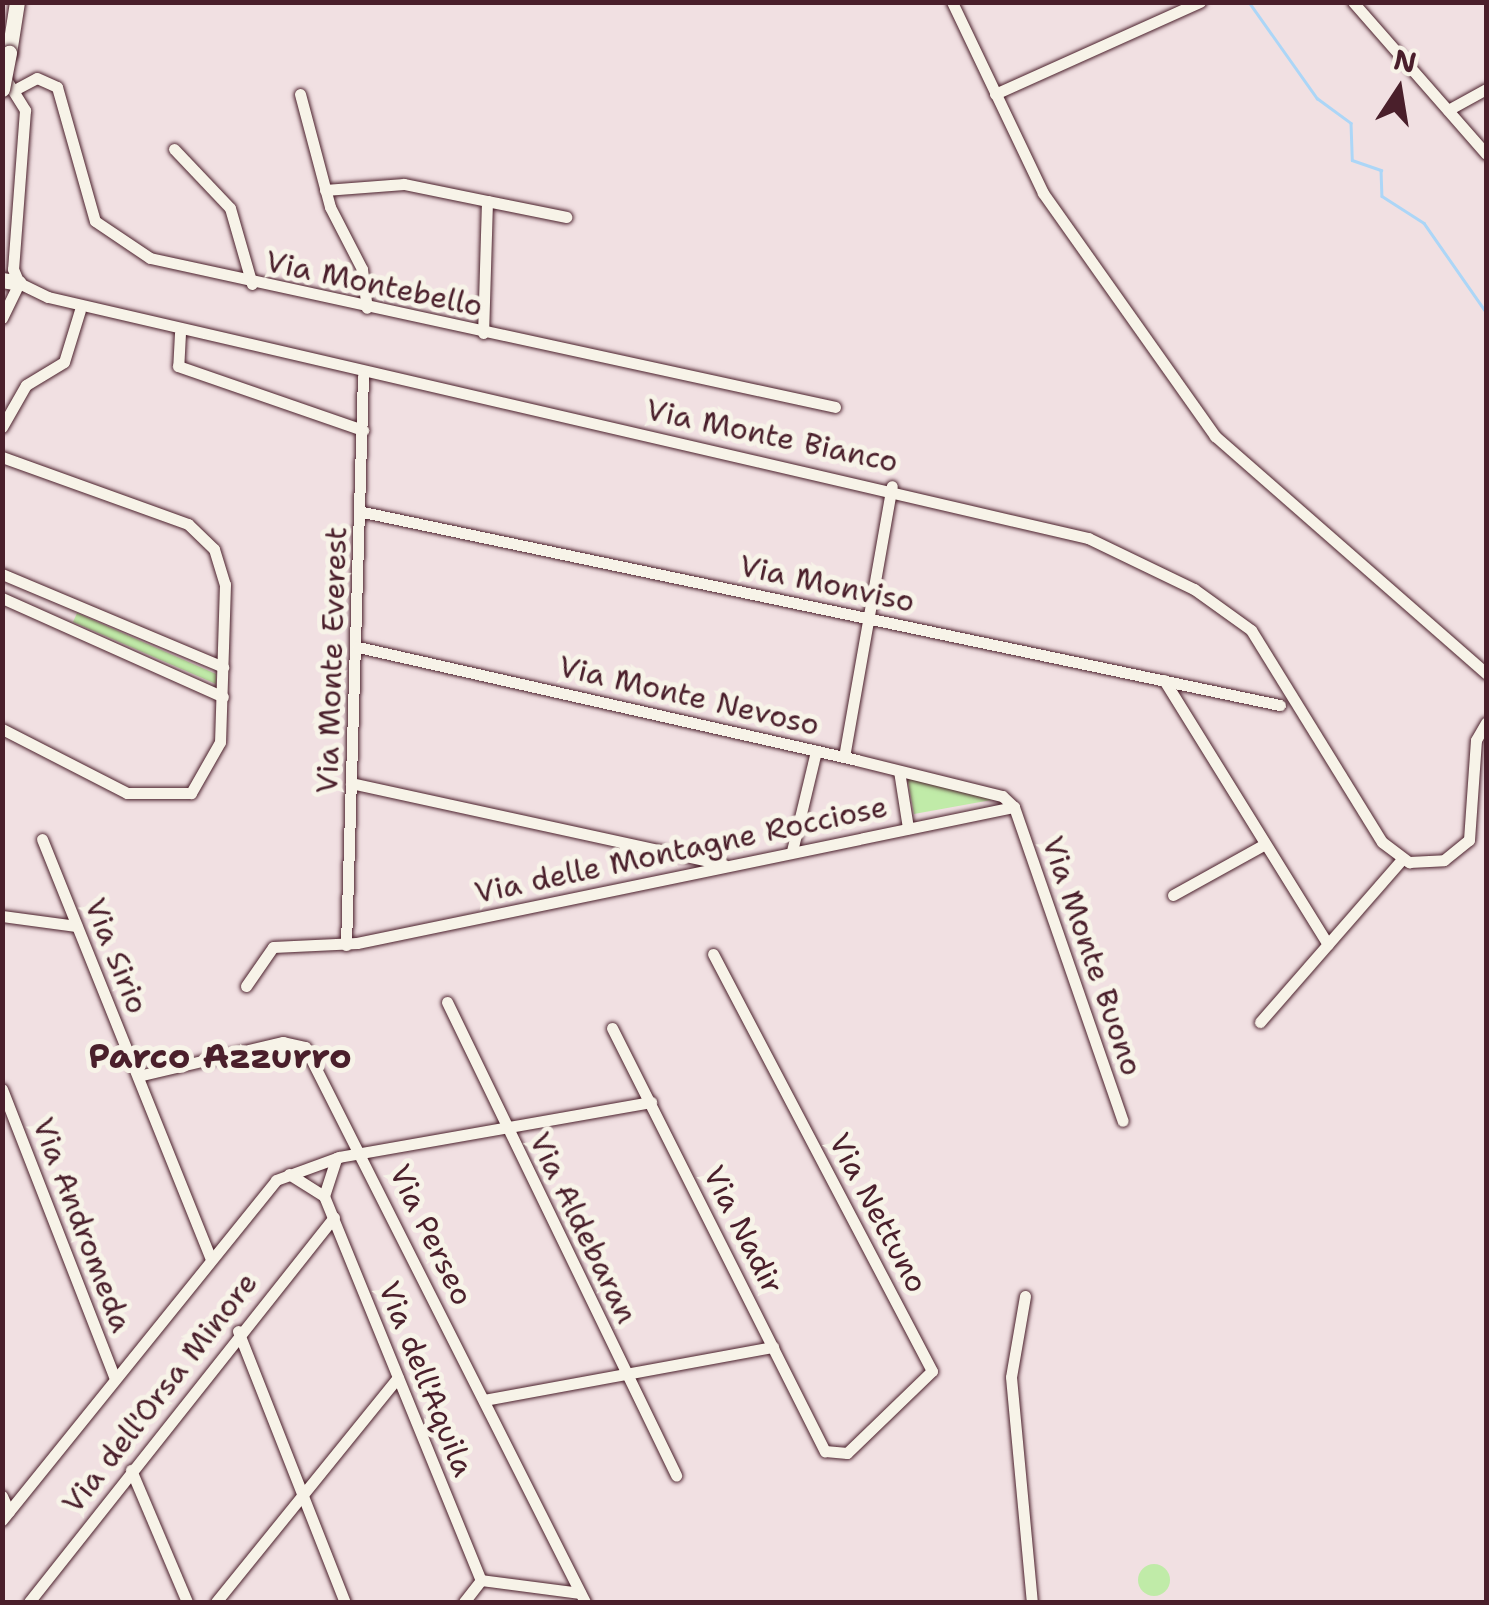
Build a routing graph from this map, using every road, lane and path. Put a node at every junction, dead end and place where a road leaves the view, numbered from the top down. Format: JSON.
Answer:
{"nodes":[{"id":1,"x":17,"y":2,"type":"edge"},
{"id":2,"x":952,"y":2,"type":"edge"},
{"id":3,"x":1200,"y":2,"type":"edge"},
{"id":4,"x":1354,"y":2,"type":"edge"},
{"id":5,"x":2,"y":73,"type":"edge"},
{"id":6,"x":10,"y":88,"type":"edge"},
{"id":7,"x":1486,"y":89,"type":"edge"},
{"id":8,"x":300,"y":94,"type":"dead end"},
{"id":9,"x":995,"y":94,"type":"junction"},
{"id":10,"x":1448,"y":110,"type":"junction"},
{"id":11,"x":174,"y":148,"type":"dead end"},
{"id":12,"x":1486,"y":154,"type":"edge"},
{"id":13,"x":324,"y":190,"type":"junction"},
{"id":14,"x":487,"y":201,"type":"junction"},
{"id":15,"x":566,"y":216,"type":"dead end"},
{"id":16,"x":11,"y":282,"type":"edge"},
{"id":17,"x":252,"y":284,"type":"junction"},
{"id":18,"x":367,"y":308,"type":"junction"},
{"id":19,"x":80,"y":310,"type":"junction"},
{"id":20,"x":2,"y":318,"type":"edge"},
{"id":21,"x":180,"y":333,"type":"junction"},
{"id":22,"x":483,"y":333,"type":"junction"},
{"id":23,"x":363,"y":376,"type":"junction"},
{"id":24,"x":835,"y":407,"type":"dead end"},
{"id":25,"x":2,"y":427,"type":"edge"},
{"id":26,"x":363,"y":430,"type":"junction"},
{"id":27,"x":2,"y":457,"type":"edge"},
{"id":28,"x":892,"y":486,"type":"junction"},
{"id":29,"x":363,"y":512,"type":"junction"},
{"id":30,"x":2,"y":574,"type":"edge"},
{"id":31,"x":2,"y":598,"type":"edge"},
{"id":32,"x":868,"y":619,"type":"junction"},
{"id":33,"x":358,"y":648,"type":"junction"},
{"id":34,"x":223,"y":668,"type":"junction"},
{"id":35,"x":1486,"y":673,"type":"edge"},
{"id":36,"x":1164,"y":680,"type":"junction"},
{"id":37,"x":222,"y":697,"type":"junction"},
{"id":38,"x":1280,"y":705,"type":"dead end"},
{"id":39,"x":1486,"y":724,"type":"edge"},
{"id":40,"x":2,"y":729,"type":"edge"},
{"id":41,"x":816,"y":751,"type":"junction"},
{"id":42,"x":844,"y":757,"type":"junction"},
{"id":43,"x":899,"y":771,"type":"junction"},
{"id":44,"x":352,"y":783,"type":"junction"},
{"id":45,"x":1011,"y":803,"type":"junction"},
{"id":46,"x":908,"y":828,"type":"junction"},
{"id":47,"x":42,"y":838,"type":"dead end"},
{"id":48,"x":1265,"y":844,"type":"junction"},
{"id":49,"x":792,"y":852,"type":"junction"},
{"id":50,"x":1402,"y":859,"type":"junction"},
{"id":51,"x":727,"y":864,"type":"junction"},
{"id":52,"x":1173,"y":895,"type":"dead end"},
{"id":53,"x":2,"y":916,"type":"edge"},
{"id":54,"x":76,"y":926,"type":"junction"},
{"id":55,"x":1328,"y":944,"type":"junction"},
{"id":56,"x":346,"y":945,"type":"junction"},
{"id":57,"x":713,"y":954,"type":"dead end"},
{"id":58,"x":246,"y":986,"type":"dead end"},
{"id":59,"x":447,"y":1002,"type":"dead end"},
{"id":60,"x":1260,"y":1022,"type":"dead end"},
{"id":61,"x":612,"y":1028,"type":"dead end"},
{"id":62,"x":138,"y":1076,"type":"junction"},
{"id":63,"x":3,"y":1093,"type":"edge"},
{"id":64,"x":651,"y":1102,"type":"junction"},
{"id":65,"x":1123,"y":1121,"type":"dead end"},
{"id":66,"x":506,"y":1129,"type":"junction"},
{"id":67,"x":363,"y":1155,"type":"junction"},
{"id":68,"x":336,"y":1158,"type":"junction"},
{"id":69,"x":288,"y":1174,"type":"junction"},
{"id":70,"x":324,"y":1196,"type":"junction"},
{"id":71,"x":334,"y":1217,"type":"junction"},
{"id":72,"x":210,"y":1260,"type":"junction"},
{"id":73,"x":1025,"y":1296,"type":"dead end"},
{"id":74,"x":238,"y":1331,"type":"junction"},
{"id":75,"x":774,"y":1347,"type":"junction"},
{"id":76,"x":627,"y":1374,"type":"junction"},
{"id":77,"x":398,"y":1378,"type":"junction"},
{"id":78,"x":115,"y":1379,"type":"junction"},
{"id":79,"x":484,"y":1400,"type":"junction"},
{"id":80,"x":828,"y":1455,"type":"joint"},
{"id":81,"x":131,"y":1470,"type":"junction"},
{"id":82,"x":676,"y":1475,"type":"dead end"},
{"id":83,"x":2,"y":1496,"type":"edge"},
{"id":84,"x":304,"y":1498,"type":"junction"},
{"id":85,"x":6,"y":1516,"type":"edge"},
{"id":86,"x":480,"y":1580,"type":"junction"},
{"id":87,"x":41,"y":1596,"type":"edge"},
{"id":88,"x":582,"y":1598,"type":"edge"},
{"id":89,"x":28,"y":1602,"type":"edge"},
{"id":90,"x":187,"y":1602,"type":"edge"},
{"id":91,"x":216,"y":1602,"type":"edge"},
{"id":92,"x":346,"y":1602,"type":"edge"},
{"id":93,"x":464,"y":1602,"type":"edge"},
{"id":94,"x":1032,"y":1602,"type":"edge"}],
"edges":[{"from":1,"to":6,"type":"main road","bridge":true},
{"from":2,"to":9,"type":"street"},
{"from":3,"to":9,"type":"street"},
{"from":4,"to":10,"type":"street"},
{"from":5,"to":6,"type":"street"},
{"from":6,"to":16,"type":"street"},
{"from":6,"to":17,"type":"street","name":"Via Montebello"},
{"from":7,"to":10,"type":"street"},
{"from":8,"to":13,"type":"street"},
{"from":9,"to":35,"type":"street"},
{"from":10,"to":12,"type":"street"},
{"from":11,"to":17,"type":"street"},
{"from":13,"to":14,"type":"street"},
{"from":13,"to":18,"type":"street"},
{"from":14,"to":15,"type":"street"},
{"from":14,"to":22,"type":"street"},
{"from":16,"to":19,"type":"street","name":"Via Monte Bianco"},
{"from":16,"to":20,"type":"street"},
{"from":17,"to":18,"type":"street","name":"Via Montebello"},
{"from":18,"to":22,"type":"street","name":"Via Montebello"},
{"from":19,"to":21,"type":"street","name":"Via Monte Bianco"},
{"from":19,"to":25,"type":"street"},
{"from":21,"to":23,"type":"street","name":"Via Monte Bianco"},
{"from":21,"to":26,"type":"street"},
{"from":22,"to":24,"type":"street","name":"Via Montebello"},
{"from":23,"to":26,"type":"street","name":"Via Monte Everest"},
{"from":23,"to":28,"type":"street","name":"Via Monte Bianco"},
{"from":26,"to":29,"type":"street","name":"Via Monte Everest"},
{"from":27,"to":34,"type":"street"},
{"from":28,"to":32,"type":"street"},
{"from":28,"to":50,"type":"street","name":"Via Monte Bianco"},
{"from":29,"to":32,"type":"street","name":"Via Monviso"},
{"from":29,"to":33,"type":"street","name":"Via Monte Everest"},
{"from":30,"to":34,"type":"street"},
{"from":31,"to":37,"type":"street"},
{"from":32,"to":36,"type":"street","name":"Via Monviso"},
{"from":32,"to":42,"type":"street"},
{"from":33,"to":41,"type":"street","name":"Via Monte Nevoso"},
{"from":33,"to":44,"type":"street","name":"Via Monte Everest"},
{"from":34,"to":37,"type":"street"},
{"from":36,"to":38,"type":"street","name":"Via Monviso"},
{"from":36,"to":48,"type":"street"},
{"from":37,"to":40,"type":"street"},
{"from":39,"to":50,"type":"street"},
{"from":41,"to":42,"type":"street","name":"Via Monte Nevoso"},
{"from":41,"to":49,"type":"street"},
{"from":42,"to":43,"type":"street","name":"Via Monte Nevoso"},
{"from":43,"to":45,"type":"street","name":"Via Monte Nevoso"},
{"from":43,"to":46,"type":"street"},
{"from":44,"to":51,"type":"street"},
{"from":44,"to":56,"type":"street","name":"Via Monte Everest"},
{"from":45,"to":46,"type":"street","name":"Via delle Montagne Rocciose"},
{"from":45,"to":65,"type":"street","name":"Via Monte Buono"},
{"from":46,"to":49,"type":"street","name":"Via delle Montagne Rocciose"},
{"from":47,"to":54,"type":"street","name":"Via Sirio"},
{"from":48,"to":52,"type":"street"},
{"from":48,"to":55,"type":"street"},
{"from":49,"to":51,"type":"street","name":"Via delle Montagne Rocciose"},
{"from":50,"to":55,"type":"street"},
{"from":51,"to":56,"type":"street","name":"Via delle Montagne Rocciose"},
{"from":53,"to":54,"type":"street"},
{"from":54,"to":62,"type":"street","name":"Via Sirio"},
{"from":55,"to":60,"type":"street"},
{"from":56,"to":58,"type":"street","name":"Via delle Montagne Rocciose"},
{"from":57,"to":80,"type":"street","name":"Via Nettuno"},
{"from":59,"to":66,"type":"street","name":"Via Aldebaran"},
{"from":61,"to":64,"type":"street","name":"Via Nadir"},
{"from":62,"to":67,"type":"street","name":"Via Perseo"},
{"from":62,"to":72,"type":"street","name":"Via Sirio"},
{"from":63,"to":78,"type":"street","name":"Via Andromeda"},
{"from":64,"to":66,"type":"street"},
{"from":64,"to":75,"type":"street","name":"Via Nadir"},
{"from":66,"to":67,"type":"street"},
{"from":66,"to":76,"type":"street","name":"Via Aldebaran"},
{"from":67,"to":68,"type":"street"},
{"from":67,"to":79,"type":"street","name":"Via Perseo"},
{"from":68,"to":69,"type":"street"},
{"from":68,"to":70,"type":"street"},
{"from":69,"to":70,"type":"street"},
{"from":69,"to":72,"type":"street"},
{"from":70,"to":71,"type":"street","name":"Via dell'Aquila"},
{"from":71,"to":74,"type":"street","name":"Via dell'Orsa Minore"},
{"from":71,"to":77,"type":"street","name":"Via dell'Aquila"},
{"from":72,"to":78,"type":"street"},
{"from":73,"to":94,"type":"street"},
{"from":74,"to":81,"type":"street","name":"Via dell'Orsa Minore"},
{"from":74,"to":84,"type":"street"},
{"from":75,"to":76,"type":"street"},
{"from":75,"to":80,"type":"street","name":"Via Nadir"},
{"from":76,"to":79,"type":"street"},
{"from":76,"to":82,"type":"street","name":"Via Aldebaran"},
{"from":77,"to":84,"type":"street"},
{"from":77,"to":86,"type":"street","name":"Via dell'Aquila"},
{"from":78,"to":85,"type":"street"},
{"from":79,"to":88,"type":"street","name":"Via Perseo"},
{"from":81,"to":87,"type":"street","name":"Via dell'Orsa Minore"},
{"from":81,"to":90,"type":"street"},
{"from":83,"to":85,"type":"street"},
{"from":84,"to":91,"type":"street"},
{"from":84,"to":92,"type":"street"},
{"from":86,"to":88,"type":"street"},
{"from":86,"to":93,"type":"street"},
{"from":87,"to":89,"type":"street","name":"Via dell'Orsa Minore"}]}
